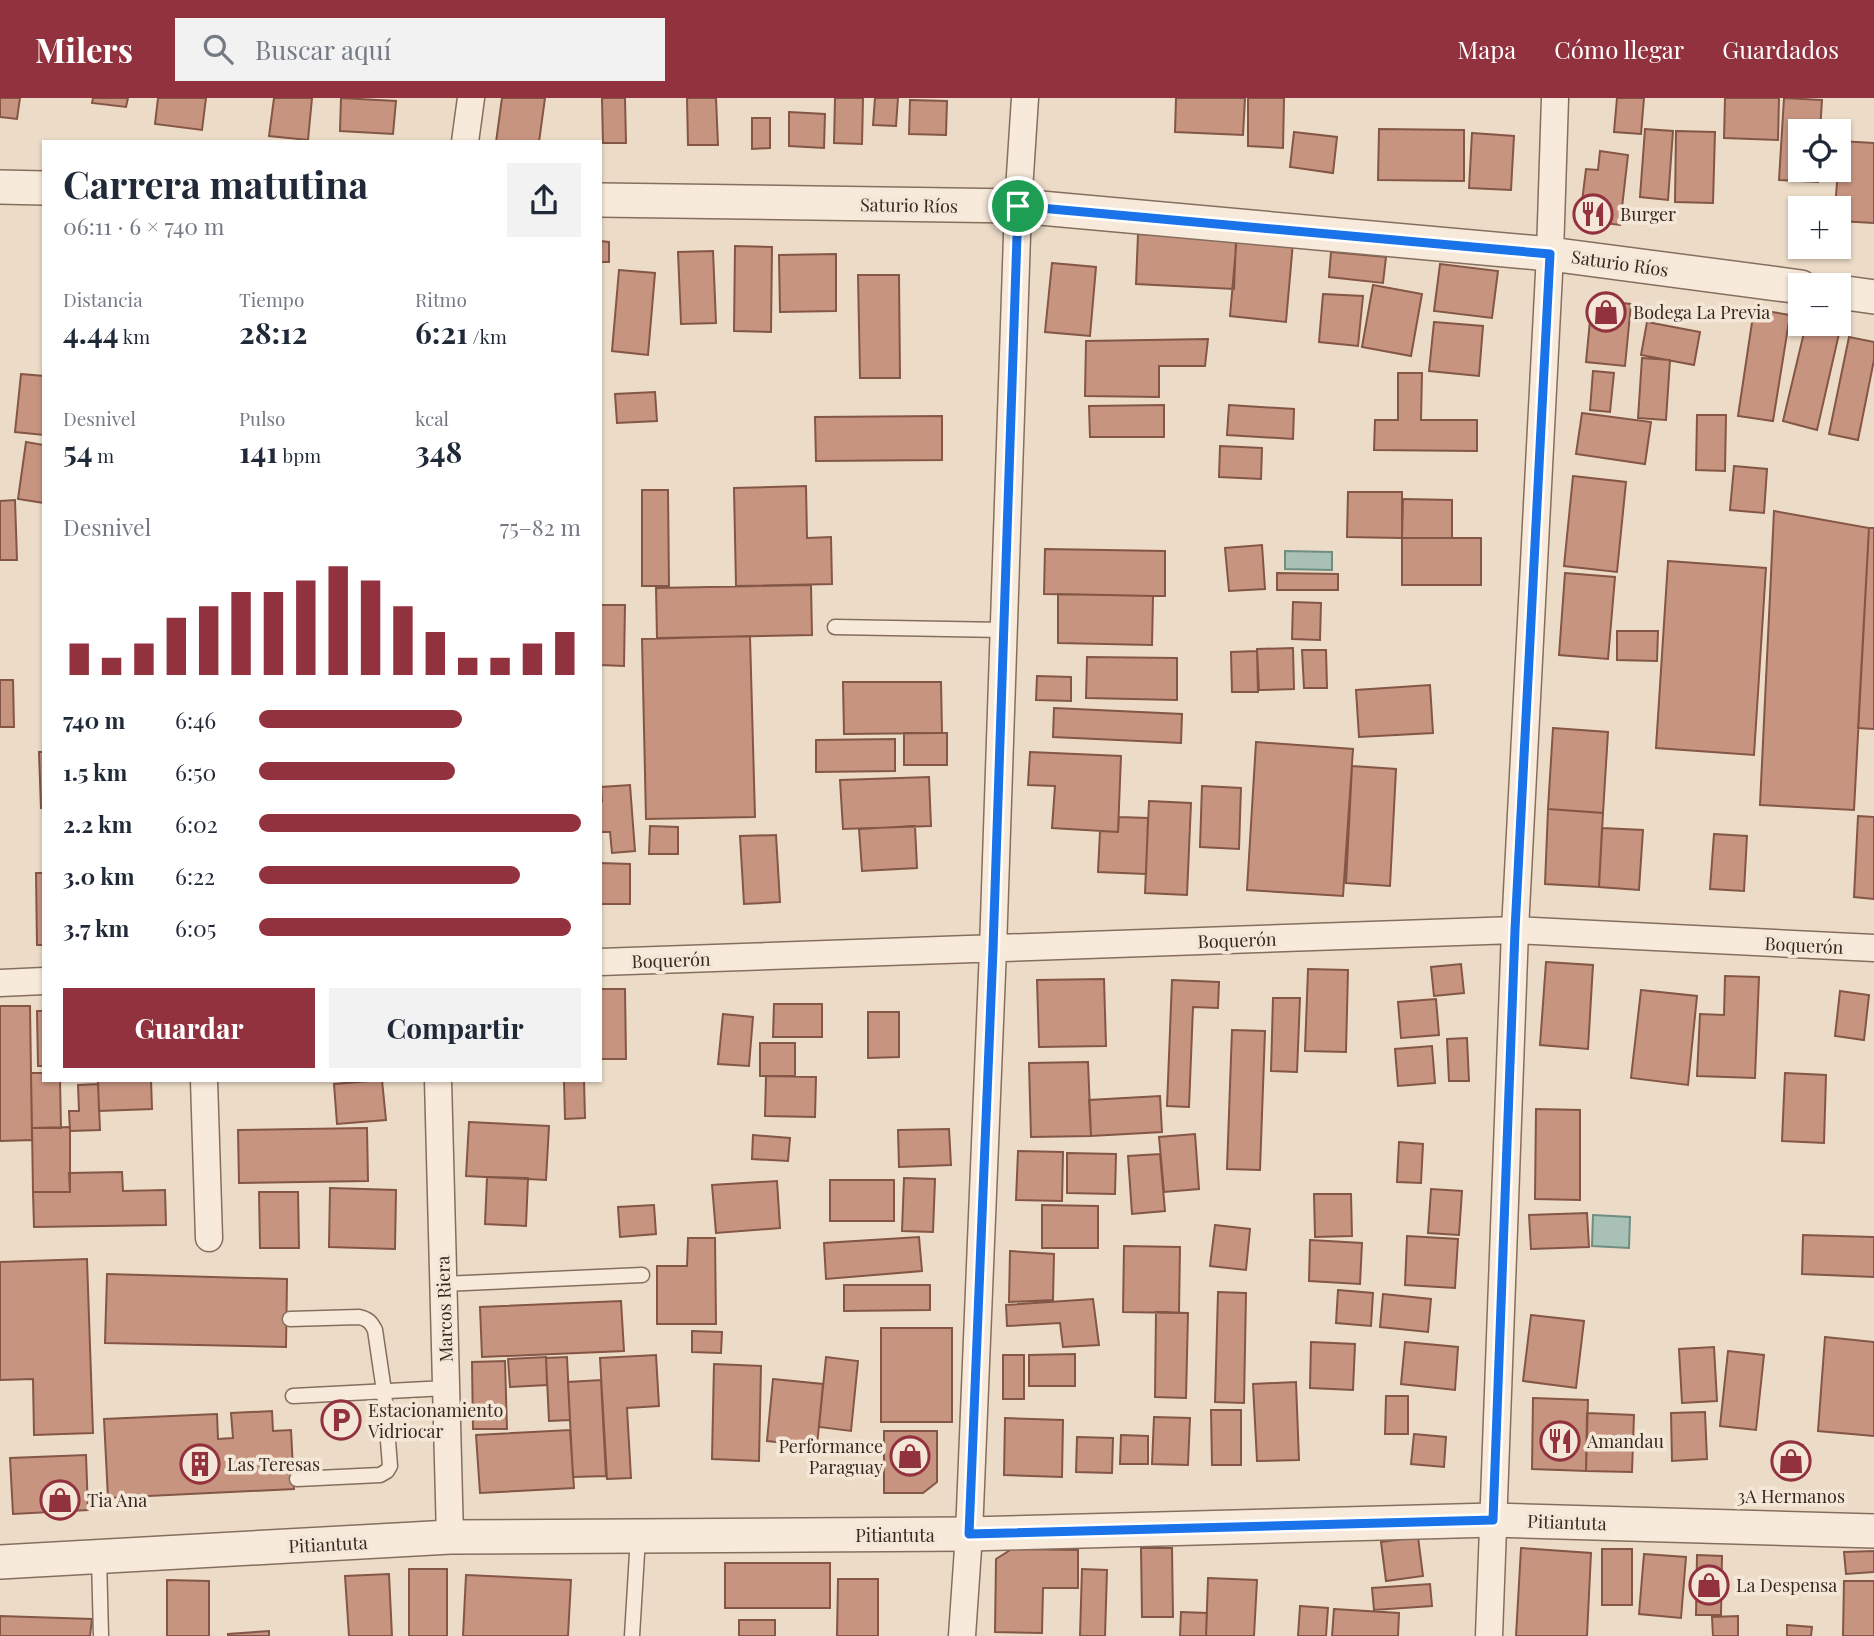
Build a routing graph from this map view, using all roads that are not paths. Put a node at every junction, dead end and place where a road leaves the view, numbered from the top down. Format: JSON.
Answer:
{"nodes":[{"id":1,"x":471,"y":98,"type":"edge"},
{"id":2,"x":1025,"y":98,"type":"edge"},
{"id":3,"x":1555,"y":98,"type":"edge"},
{"id":4,"x":465,"y":140,"type":"edge"},
{"id":5,"x":0,"y":187,"type":"edge"},
{"id":6,"x":42,"y":188,"type":"edge"},
{"id":7,"x":602,"y":200,"type":"edge"},
{"id":8,"x":1018,"y":206,"type":"junction"},
{"id":9,"x":1550,"y":254,"type":"junction"},
{"id":10,"x":1788,"y":285,"type":"edge"},
{"id":11,"x":1851,"y":294,"type":"edge"},
{"id":12,"x":1874,"y":297,"type":"edge"},
{"id":13,"x":835,"y":627,"type":"dead end"},
{"id":14,"x":1004,"y":630,"type":"junction"},
{"id":15,"x":1515,"y":930,"type":"junction"},
{"id":16,"x":1874,"y":948,"type":"edge"},
{"id":17,"x":993,"y":949,"type":"junction"},
{"id":18,"x":602,"y":962,"type":"edge"},
{"id":19,"x":42,"y":981,"type":"edge"},
{"id":20,"x":0,"y":983,"type":"edge"},
{"id":21,"x":204,"y":1082,"type":"edge"},
{"id":22,"x":438,"y":1082,"type":"edge"},
{"id":23,"x":209,"y":1238,"type":"dead end"},
{"id":24,"x":642,"y":1275,"type":"dead end"},
{"id":25,"x":443,"y":1284,"type":"junction"},
{"id":26,"x":290,"y":1319,"type":"dead end"},
{"id":27,"x":446,"y":1388,"type":"junction"},
{"id":28,"x":384,"y":1391,"type":"junction"},
{"id":29,"x":293,"y":1396,"type":"dead end"},
{"id":30,"x":297,"y":1479,"type":"dead end"},
{"id":31,"x":1493,"y":1520,"type":"junction"},
{"id":32,"x":1874,"y":1531,"type":"edge"},
{"id":33,"x":969,"y":1534,"type":"junction"},
{"id":34,"x":638,"y":1536,"type":"junction"},
{"id":35,"x":450,"y":1538,"type":"junction"},
{"id":36,"x":99,"y":1557,"type":"junction"},
{"id":37,"x":0,"y":1562,"type":"edge"},
{"id":38,"x":101,"y":1636,"type":"edge"},
{"id":39,"x":632,"y":1636,"type":"edge"},
{"id":40,"x":962,"y":1636,"type":"edge"},
{"id":41,"x":1489,"y":1636,"type":"edge"}],
"edges":[{"from":1,"to":4,"type":"street"},
{"from":2,"to":8,"type":"street"},
{"from":3,"to":9,"type":"street"},
{"from":5,"to":6,"type":"street"},
{"from":7,"to":8,"type":"street","name":"Saturio Ríos"},
{"from":8,"to":9,"type":"street","name":"Saturio Ríos"},
{"from":8,"to":14,"type":"street"},
{"from":9,"to":10,"type":"street","name":"Saturio Ríos"},
{"from":9,"to":15,"type":"street"},
{"from":11,"to":12,"type":"street"},
{"from":13,"to":14,"type":"lane"},
{"from":14,"to":17,"type":"street"},
{"from":15,"to":16,"type":"street","name":"Boquerón"},
{"from":15,"to":17,"type":"street","name":"Boquerón"},
{"from":15,"to":31,"type":"street"},
{"from":17,"to":18,"type":"street","name":"Boquerón"},
{"from":17,"to":33,"type":"street"},
{"from":19,"to":20,"type":"street"},
{"from":21,"to":23,"type":"street"},
{"from":22,"to":25,"type":"street","name":"Marcos Riera"},
{"from":24,"to":25,"type":"lane"},
{"from":25,"to":27,"type":"street","name":"Marcos Riera"},
{"from":26,"to":28,"type":"lane"},
{"from":27,"to":28,"type":"lane"},
{"from":27,"to":35,"type":"street","name":"Marcos Riera"},
{"from":28,"to":29,"type":"lane"},
{"from":28,"to":30,"type":"lane"},
{"from":31,"to":32,"type":"street","name":"Pitiantuta"},
{"from":31,"to":33,"type":"street","name":"Pitiantuta"},
{"from":31,"to":41,"type":"street"},
{"from":33,"to":34,"type":"street","name":"Pitiantuta"},
{"from":33,"to":40,"type":"street"},
{"from":34,"to":35,"type":"street","name":"Pitiantuta"},
{"from":34,"to":39,"type":"lane"},
{"from":35,"to":36,"type":"street","name":"Pitiantuta"},
{"from":36,"to":37,"type":"street","name":"Pitiantuta"},
{"from":36,"to":38,"type":"lane"}]}
